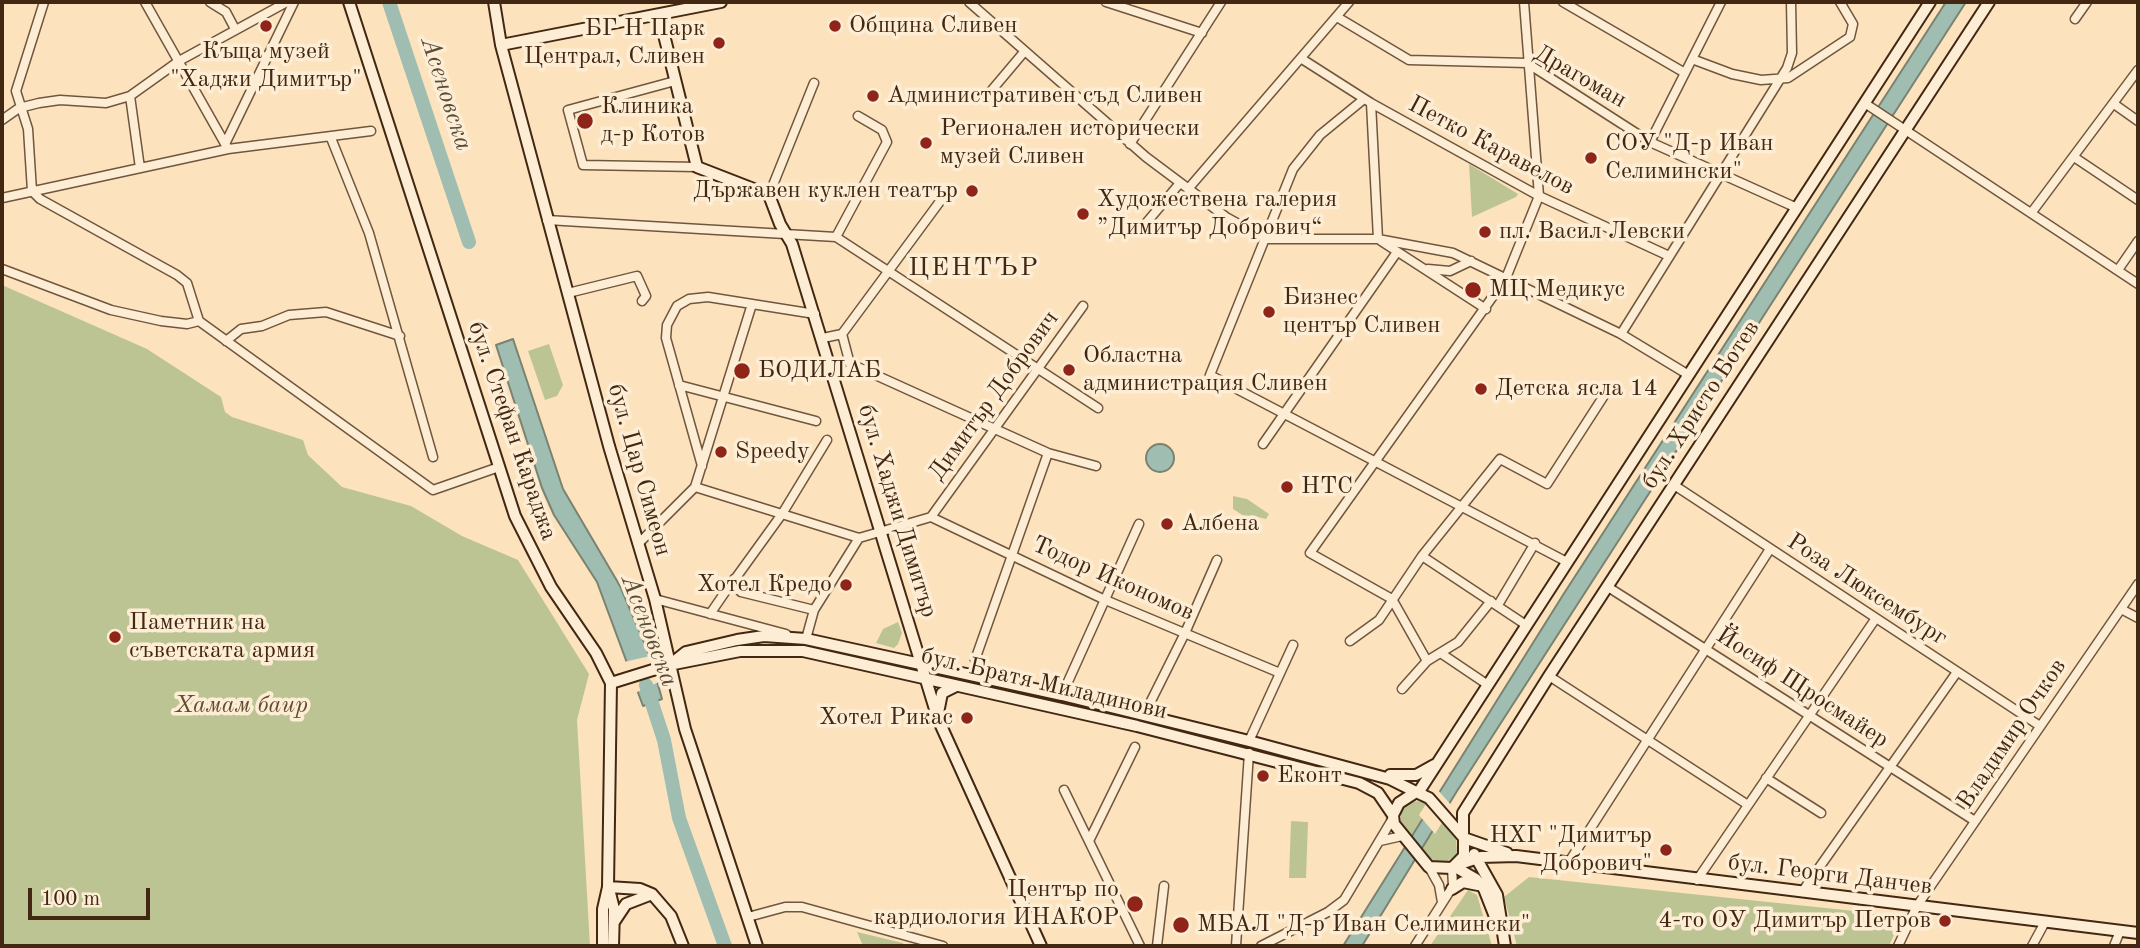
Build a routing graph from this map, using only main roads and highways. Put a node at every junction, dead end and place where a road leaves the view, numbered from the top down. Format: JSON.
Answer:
{"nodes":[{"id":1,"x":349,"y":2,"type":"edge"},
{"id":2,"x":494,"y":2,"type":"edge"},
{"id":3,"x":721,"y":2,"type":"edge"},
{"id":4,"x":1930,"y":2,"type":"edge"},
{"id":5,"x":1989,"y":2,"type":"edge"},
{"id":6,"x":659,"y":15,"type":"junction"},
{"id":7,"x":501,"y":45,"type":"junction"},
{"id":8,"x":911,"y":631,"type":"junction"},
{"id":9,"x":891,"y":658,"type":"junction"},
{"id":10,"x":920,"y":664,"type":"junction"},
{"id":11,"x":669,"y":665,"type":"junction"},
{"id":12,"x":924,"y":678,"type":"junction"},
{"id":13,"x":611,"y":683,"type":"junction"},
{"id":14,"x":957,"y":685,"type":"junction"},
{"id":15,"x":938,"y":719,"type":"junction"},
{"id":16,"x":1249,"y":747,"type":"junction"},
{"id":17,"x":1443,"y":755,"type":"junction"},
{"id":18,"x":1374,"y":774,"type":"junction"},
{"id":19,"x":1421,"y":794,"type":"junction"},
{"id":20,"x":1393,"y":817,"type":"junction"},
{"id":21,"x":1464,"y":839,"type":"junction"},
{"id":22,"x":1500,"y":856,"type":"junction"},
{"id":23,"x":1516,"y":856,"type":"junction"},
{"id":24,"x":1477,"y":858,"type":"junction"},
{"id":25,"x":1455,"y":867,"type":"junction"},
{"id":26,"x":1487,"y":875,"type":"junction"},
{"id":27,"x":608,"y":887,"type":"junction"},
{"id":28,"x":1452,"y":889,"type":"road end"},
{"id":29,"x":1484,"y":889,"type":"junction"},
{"id":30,"x":652,"y":894,"type":"junction"},
{"id":31,"x":608,"y":909,"type":"junction"},
{"id":32,"x":613,"y":925,"type":"junction"},
{"id":33,"x":2138,"y":933,"type":"edge"},
{"id":34,"x":1504,"y":943,"type":"edge"},
{"id":35,"x":603,"y":946,"type":"edge"},
{"id":36,"x":613,"y":946,"type":"edge"},
{"id":37,"x":683,"y":946,"type":"edge"},
{"id":38,"x":757,"y":946,"type":"edge"},
{"id":39,"x":1041,"y":946,"type":"edge"}],
"edges":[{"from":1,"to":13,"type":"main road","name":"бул. Стефан Караджа"},
{"from":2,"to":7,"type":"main road","name":"бул. Цар Симеон"},
{"from":3,"to":6,"type":"main road"},
{"from":4,"to":17,"type":"main road","name":"бул. Христо Ботев"},
{"from":5,"to":21,"type":"main road","name":"бул. Христо Ботев"},
{"from":6,"to":7,"type":"main road"},
{"from":6,"to":8,"type":"main road","name":"бул. Хаджи Димитър"},
{"from":7,"to":11,"type":"main road","name":"бул. Цар Симеон"},
{"from":8,"to":9,"type":"main road"},
{"from":8,"to":10,"type":"main road","name":"бул. Хаджи Димитър"},
{"from":9,"to":10,"type":"main road","name":"бул. Братя Миладинови"},
{"from":9,"to":11,"type":"main road","name":"бул. Братя Миладинови"},
{"from":10,"to":12,"type":"main road","name":"бул. Хаджи Димитър"},
{"from":10,"to":16,"type":"main road","name":"бул. Братя Миладинови"},
{"from":11,"to":12,"type":"main road","name":"бул. Братя Миладинови"},
{"from":11,"to":13,"type":"main road","name":"бул. Братя Миладинови"},
{"from":11,"to":38,"type":"main road","name":"бул. Цар Симеон"},
{"from":12,"to":14,"type":"main road","name":"бул. Братя Миладинови"},
{"from":12,"to":15,"type":"main road","name":"бул. Хаджи Димитър"},
{"from":13,"to":27,"type":"main road","name":"бул. Стефан Караджа"},
{"from":14,"to":15,"type":"main road"},
{"from":14,"to":16,"type":"main road","name":"бул. Братя Миладинови"},
{"from":15,"to":39,"type":"main road","name":"бул. Хаджи Димитър"},
{"from":16,"to":18,"type":"main road","name":"бул. Братя Миладинови"},
{"from":16,"to":20,"type":"main road","name":"бул. Братя Миладинови"},
{"from":17,"to":18,"type":"main road"},
{"from":17,"to":19,"type":"main road","name":"бул. Христо Ботев"},
{"from":18,"to":19,"type":"main road","name":"бул. Братя Миладинови"},
{"from":19,"to":20,"type":"main road","name":"бул. Христо Ботев"},
{"from":19,"to":21,"type":"main road"},
{"from":20,"to":25,"type":"main road","name":"бул. Братя Миладинови"},
{"from":21,"to":23,"type":"main road","name":"бул. Георги Данчев"},
{"from":21,"to":24,"type":"main road"},
{"from":21,"to":25,"type":"main road","name":"бул. Христо Ботев"},
{"from":22,"to":23,"type":"main road","name":"бул. Георги Данчев"},
{"from":22,"to":24,"type":"main road","name":"бул. Георги Данчев"},
{"from":22,"to":26,"type":"main road"},
{"from":23,"to":33,"type":"main road","name":"бул. Георги Данчев"},
{"from":24,"to":25,"type":"main road","name":"бул. Георги Данчев"},
{"from":24,"to":26,"type":"main road"},
{"from":25,"to":29,"type":"main road"},
{"from":26,"to":34,"type":"main road"},
{"from":27,"to":30,"type":"main road"},
{"from":27,"to":31,"type":"main road","name":"бул. Стефан Караджа"},
{"from":28,"to":29,"type":"main road"},
{"from":29,"to":34,"type":"main road"},
{"from":30,"to":32,"type":"main road"},
{"from":30,"to":37,"type":"main road"},
{"from":31,"to":32,"type":"main road"},
{"from":31,"to":35,"type":"main road"},
{"from":32,"to":36,"type":"main road"}]}
